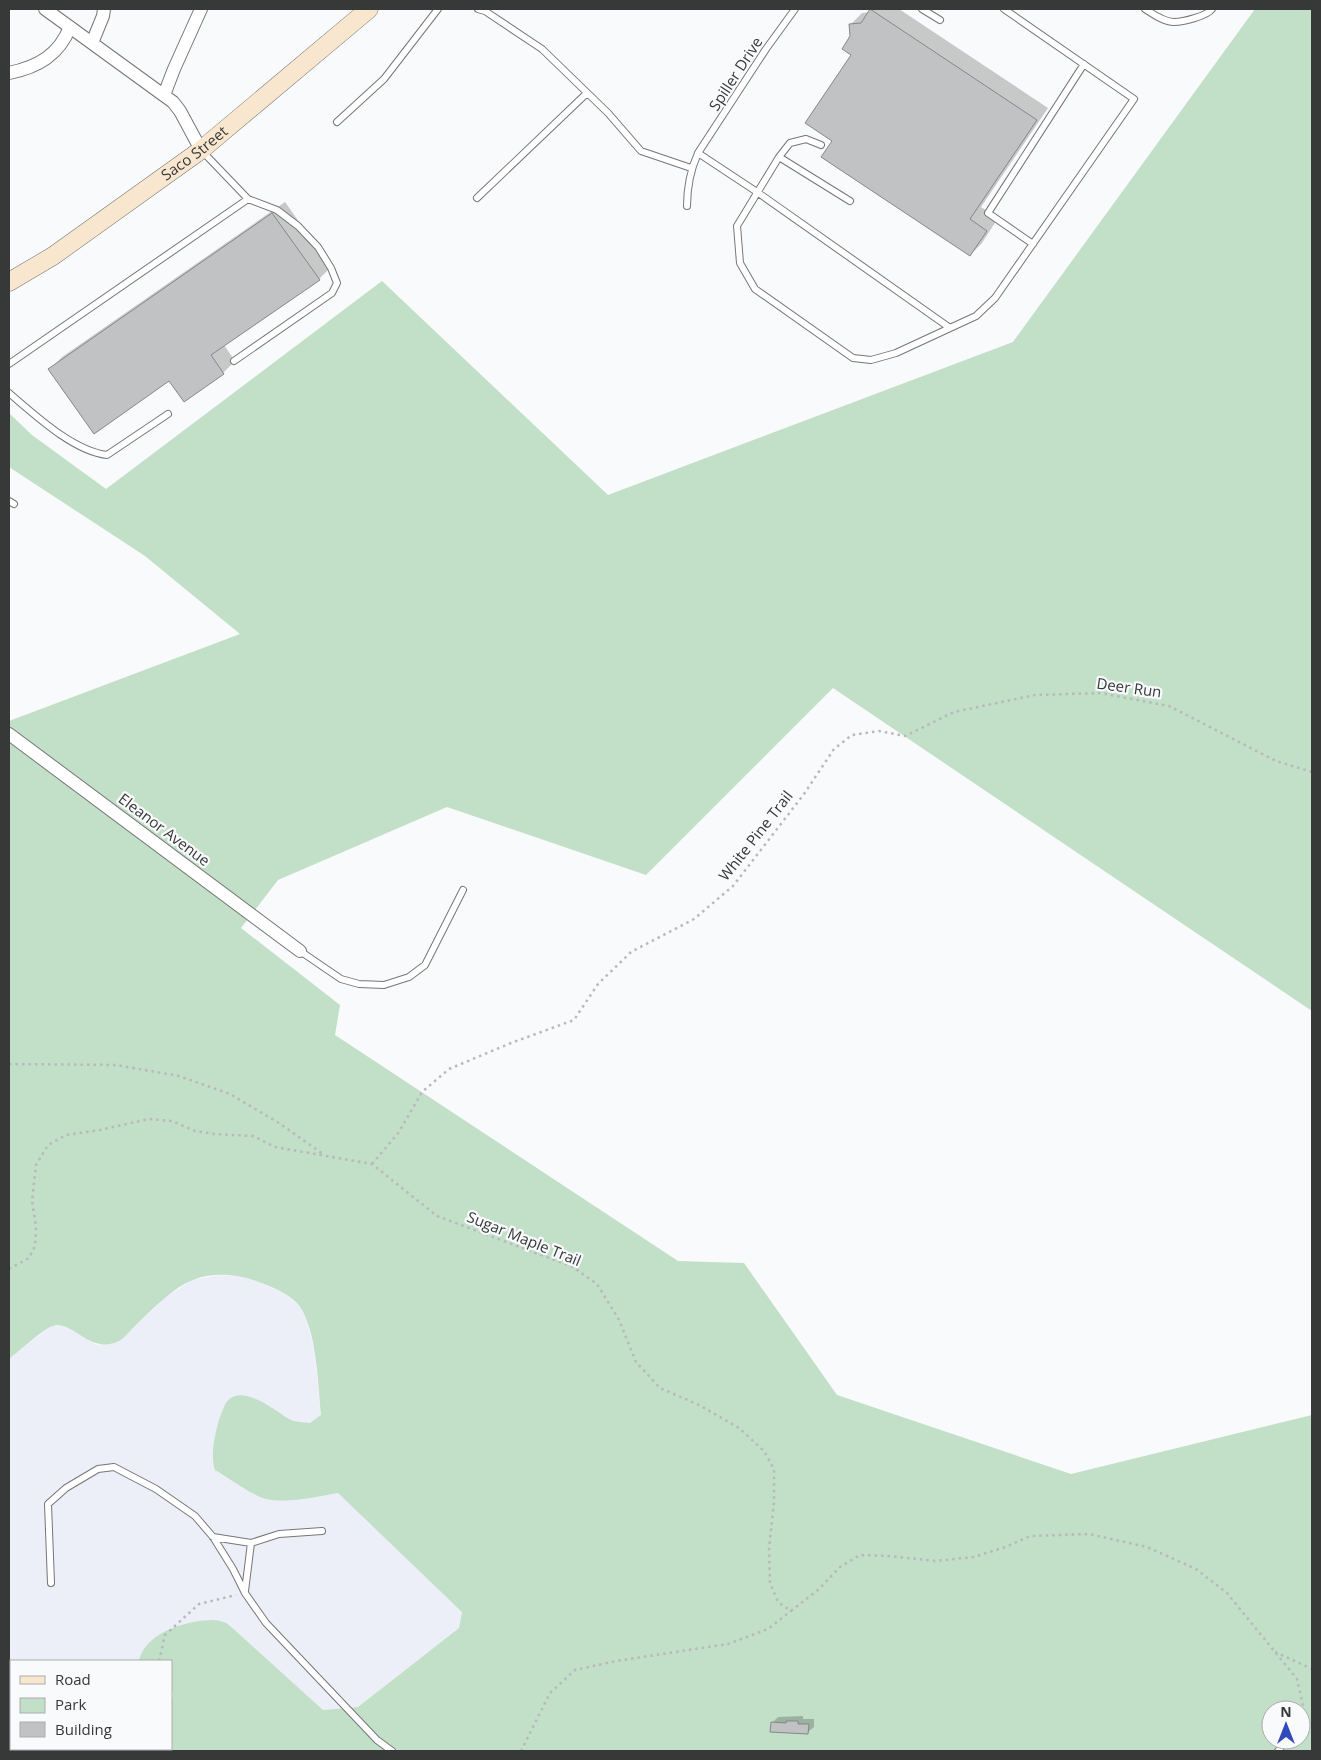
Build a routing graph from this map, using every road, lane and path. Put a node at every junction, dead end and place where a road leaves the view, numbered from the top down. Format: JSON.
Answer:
{"nodes":[{"id":1,"x":45,"y":9,"type":"edge"},
{"id":2,"x":104,"y":9,"type":"edge"},
{"id":3,"x":201,"y":9,"type":"edge"},
{"id":4,"x":369,"y":9,"type":"edge"},
{"id":5,"x":438,"y":9,"type":"edge"},
{"id":6,"x":478,"y":9,"type":"edge"},
{"id":7,"x":795,"y":9,"type":"edge"},
{"id":8,"x":922,"y":9,"type":"edge"},
{"id":9,"x":1004,"y":9,"type":"edge"},
{"id":10,"x":1145,"y":9,"type":"edge"},
{"id":11,"x":1212,"y":9,"type":"edge"},
{"id":12,"x":940,"y":20,"type":"dead end"},
{"id":13,"x":70,"y":27,"type":"junction"},
{"id":14,"x":92,"y":43,"type":"junction"},
{"id":15,"x":1084,"y":64,"type":"junction"},
{"id":16,"x":9,"y":73,"type":"edge"},
{"id":17,"x":587,"y":93,"type":"junction"},
{"id":18,"x":164,"y":95,"type":"junction"},
{"id":19,"x":337,"y":122,"type":"dead end"},
{"id":20,"x":821,"y":145,"type":"dead end"},
{"id":21,"x":201,"y":150,"type":"junction"},
{"id":22,"x":698,"y":153,"type":"junction"},
{"id":23,"x":780,"y":157,"type":"junction"},
{"id":24,"x":691,"y":168,"type":"junction"},
{"id":25,"x":757,"y":192,"type":"junction"},
{"id":26,"x":248,"y":198,"type":"junction"},
{"id":27,"x":477,"y":198,"type":"dead end"},
{"id":28,"x":850,"y":201,"type":"dead end"},
{"id":29,"x":686,"y":206,"type":"dead end"},
{"id":30,"x":1032,"y":244,"type":"junction"},
{"id":31,"x":9,"y":282,"type":"edge"},
{"id":32,"x":950,"y":328,"type":"junction"},
{"id":33,"x":234,"y":362,"type":"dead end"},
{"id":34,"x":9,"y":364,"type":"edge"},
{"id":35,"x":9,"y":393,"type":"edge"},
{"id":36,"x":168,"y":414,"type":"dead end"},
{"id":37,"x":9,"y":734,"type":"edge"},
{"id":38,"x":905,"y":736,"type":"joint"},
{"id":39,"x":1312,"y":772,"type":"edge"},
{"id":40,"x":463,"y":890,"type":"dead end"},
{"id":41,"x":300,"y":952,"type":"joint"},
{"id":42,"x":9,"y":1064,"type":"edge"},
{"id":43,"x":324,"y":1155,"type":"junction"},
{"id":44,"x":372,"y":1164,"type":"junction"},
{"id":45,"x":9,"y":1270,"type":"edge"},
{"id":46,"x":322,"y":1531,"type":"dead end"},
{"id":47,"x":213,"y":1536,"type":"junction"},
{"id":48,"x":251,"y":1543,"type":"junction"},
{"id":49,"x":51,"y":1583,"type":"dead end"},
{"id":50,"x":244,"y":1593,"type":"junction"},
{"id":51,"x":791,"y":1611,"type":"junction"},
{"id":52,"x":1274,"y":1652,"type":"junction"},
{"id":53,"x":160,"y":1660,"type":"edge"},
{"id":54,"x":1312,"y":1669,"type":"edge"},
{"id":55,"x":1302,"y":1700,"type":"edge"},
{"id":56,"x":392,"y":1751,"type":"edge"},
{"id":57,"x":521,"y":1751,"type":"edge"}],
"edges":[{"from":1,"to":13,"type":"street"},
{"from":2,"to":14,"type":"street"},
{"from":3,"to":18,"type":"street"},
{"from":4,"to":21,"type":"main road","name":"Saco Street"},
{"from":5,"to":19,"type":"lane"},
{"from":6,"to":17,"type":"lane"},
{"from":7,"to":22,"type":"lane","name":"Spiller Drive"},
{"from":8,"to":12,"type":"lane"},
{"from":9,"to":15,"type":"lane"},
{"from":10,"to":11,"type":"lane"},
{"from":13,"to":14,"type":"street"},
{"from":13,"to":16,"type":"street"},
{"from":14,"to":18,"type":"street"},
{"from":15,"to":30,"type":"lane"},
{"from":15,"to":30,"type":"lane"},
{"from":17,"to":24,"type":"lane"},
{"from":17,"to":27,"type":"lane"},
{"from":18,"to":21,"type":"street"},
{"from":20,"to":23,"type":"lane"},
{"from":21,"to":26,"type":"lane"},
{"from":21,"to":31,"type":"main road","name":"Saco Street"},
{"from":22,"to":24,"type":"lane","name":"Spiller Drive"},
{"from":22,"to":25,"type":"lane"},
{"from":23,"to":25,"type":"lane"},
{"from":23,"to":28,"type":"lane"},
{"from":24,"to":29,"type":"lane","name":"Spiller Drive"},
{"from":25,"to":32,"type":"lane"},
{"from":25,"to":32,"type":"lane"},
{"from":26,"to":33,"type":"lane"},
{"from":26,"to":34,"type":"lane"},
{"from":30,"to":32,"type":"lane"},
{"from":35,"to":36,"type":"lane"},
{"from":37,"to":41,"type":"street","name":"Eleanor Avenue"},
{"from":38,"to":39,"type":"path","name":"Deer Run"},
{"from":38,"to":44,"type":"path","name":"White Pine Trail"},
{"from":40,"to":41,"type":"lane"},
{"from":42,"to":43,"type":"path"},
{"from":43,"to":44,"type":"path"},
{"from":43,"to":45,"type":"path"},
{"from":44,"to":51,"type":"path","name":"Sugar Maple Trail"},
{"from":46,"to":48,"type":"lane"},
{"from":47,"to":48,"type":"lane"},
{"from":47,"to":49,"type":"lane"},
{"from":47,"to":50,"type":"lane"},
{"from":48,"to":50,"type":"lane"},
{"from":50,"to":53,"type":"path"},
{"from":50,"to":56,"type":"lane"},
{"from":51,"to":52,"type":"path"},
{"from":51,"to":57,"type":"path"},
{"from":52,"to":54,"type":"path"},
{"from":52,"to":55,"type":"path"}]}
